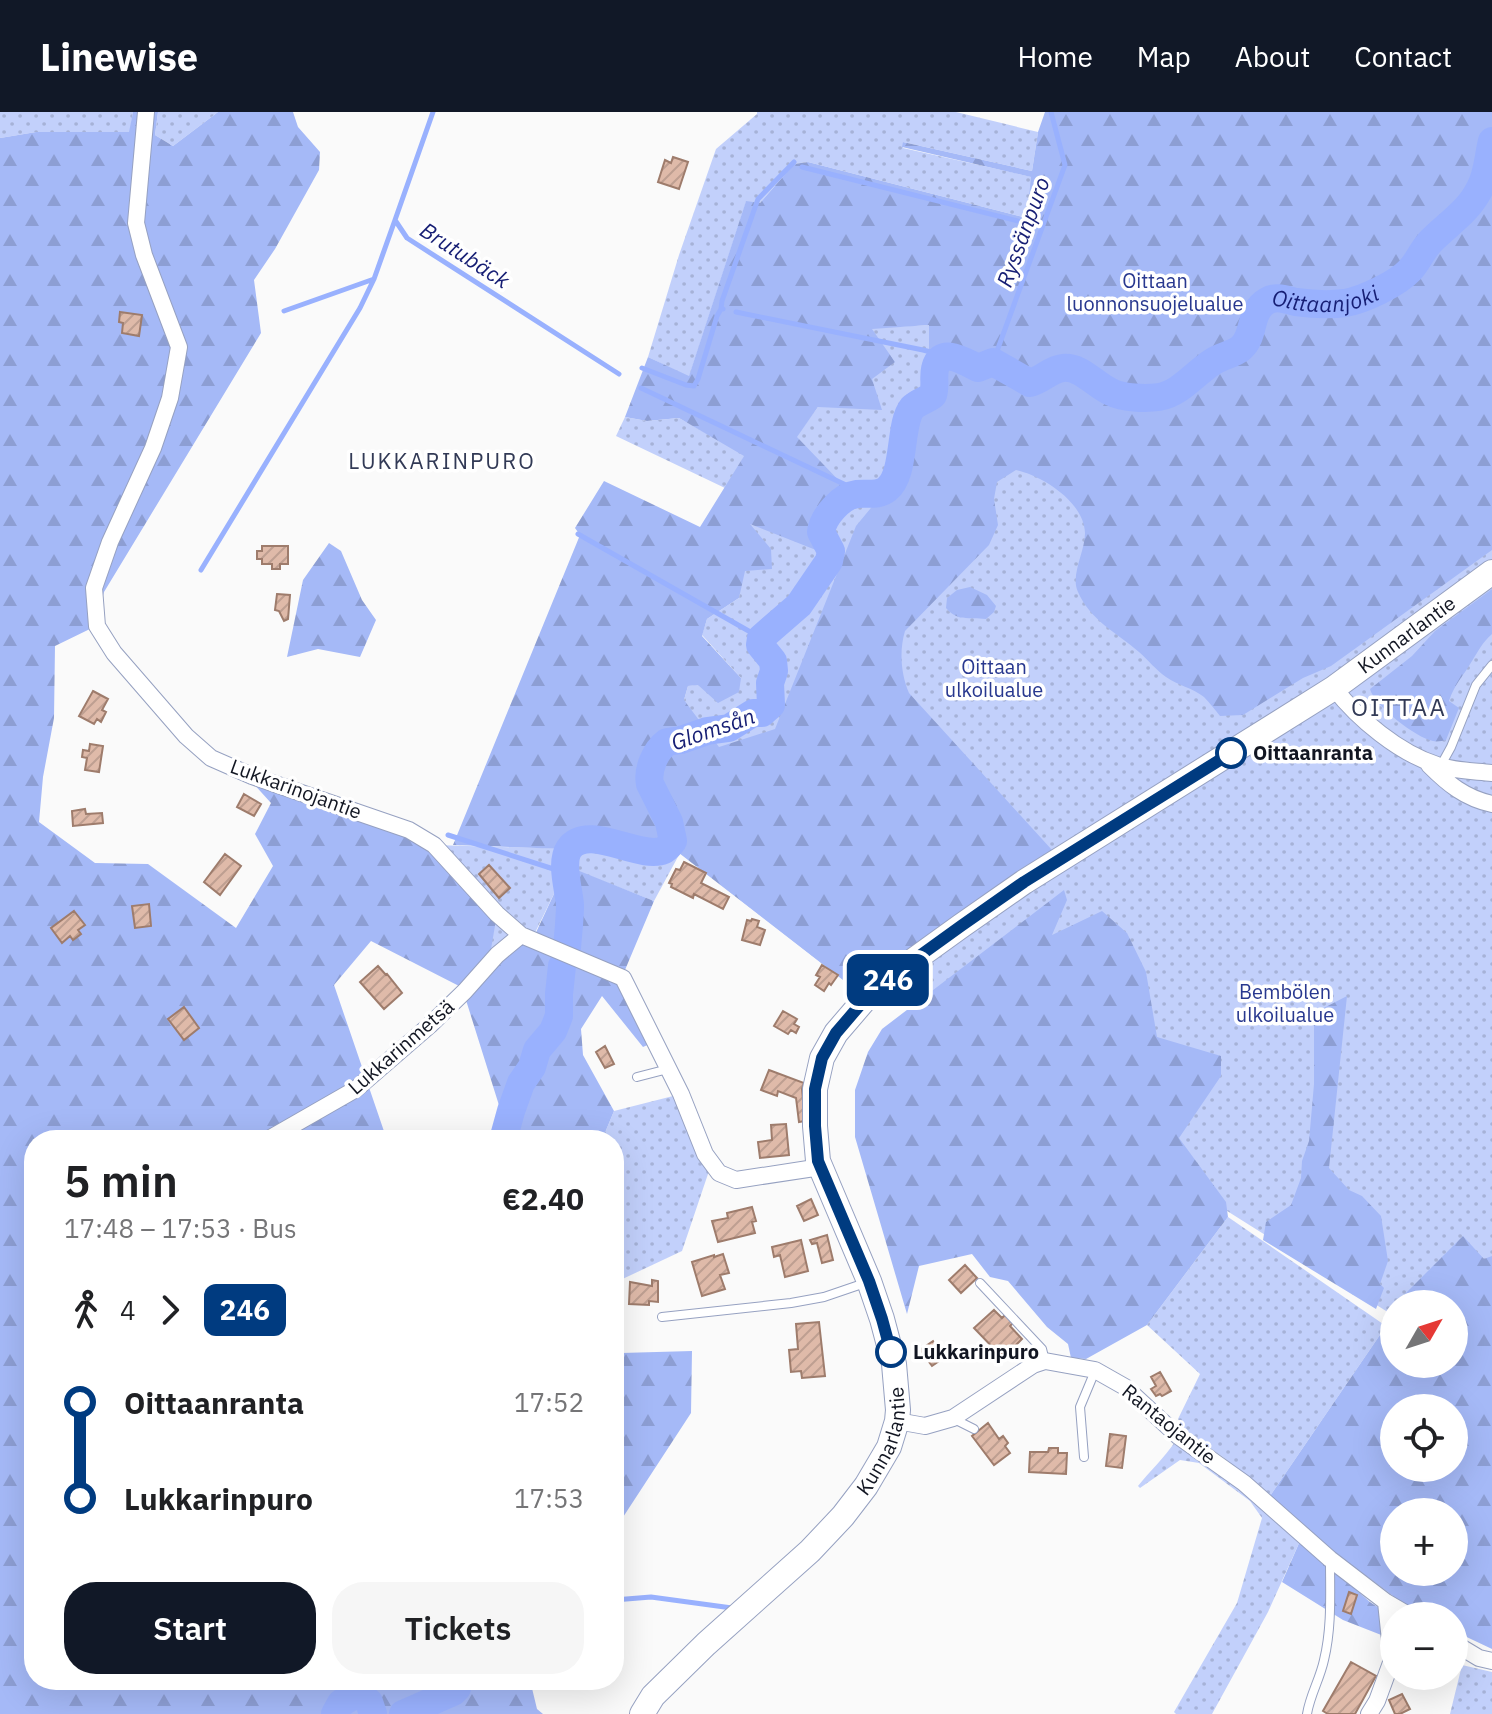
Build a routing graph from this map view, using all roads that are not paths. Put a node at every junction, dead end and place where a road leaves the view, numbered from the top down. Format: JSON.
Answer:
{"nodes":[{"id":1,"x":146,"y":112,"type":"edge"},
{"id":2,"x":1492,"y":572,"type":"edge"},
{"id":3,"x":1492,"y":665,"type":"edge"},
{"id":4,"x":1334,"y":688,"type":"junction"},
{"id":5,"x":1433,"y":764,"type":"junction"},
{"id":6,"x":1492,"y":773,"type":"edge"},
{"id":7,"x":1492,"y":804,"type":"edge"},
{"id":8,"x":521,"y":935,"type":"junction"},
{"id":9,"x":669,"y":1068,"type":"junction"},
{"id":10,"x":637,"y":1077,"type":"dead end"},
{"id":11,"x":284,"y":1130,"type":"edge"},
{"id":12,"x":821,"y":1167,"type":"junction"},
{"id":13,"x":869,"y":1281,"type":"junction"},
{"id":14,"x":980,"y":1283,"type":"dead end"},
{"id":15,"x":662,"y":1317,"type":"dead end"},
{"id":16,"x":1045,"y":1361,"type":"junction"},
{"id":17,"x":1095,"y":1370,"type":"junction"},
{"id":18,"x":953,"y":1418,"type":"junction"},
{"id":19,"x":897,"y":1421,"type":"junction"},
{"id":20,"x":974,"y":1429,"type":"dead end"},
{"id":21,"x":1084,"y":1457,"type":"dead end"},
{"id":22,"x":1330,"y":1559,"type":"junction"},
{"id":23,"x":1386,"y":1602,"type":"edge"},
{"id":24,"x":1468,"y":1651,"type":"edge"},
{"id":25,"x":1492,"y":1661,"type":"edge"},
{"id":26,"x":1381,"y":1690,"type":"edge"},
{"id":27,"x":642,"y":1714,"type":"edge"},
{"id":28,"x":1307,"y":1714,"type":"edge"},
{"id":29,"x":1369,"y":1714,"type":"edge"}],
"edges":[{"from":1,"to":8,"type":"street","name":"Lukkarinojantie"},
{"from":2,"to":4,"type":"main road","name":"Kunnarlantie"},
{"from":3,"to":5,"type":"lane"},
{"from":4,"to":5,"type":"street"},
{"from":4,"to":12,"type":"main road","name":"Kunnarlantie"},
{"from":5,"to":6,"type":"street"},
{"from":5,"to":7,"type":"street"},
{"from":8,"to":9,"type":"street","name":"Lukkarinojantie"},
{"from":8,"to":11,"type":"street","name":"Lukkarinmetsä"},
{"from":9,"to":10,"type":"lane"},
{"from":9,"to":12,"type":"street","name":"Lukkarinojantie"},
{"from":12,"to":13,"type":"main road","name":"Kunnarlantie"},
{"from":13,"to":15,"type":"lane"},
{"from":13,"to":19,"type":"main road","name":"Kunnarlantie"},
{"from":14,"to":16,"type":"lane"},
{"from":16,"to":17,"type":"street","name":"Rantaojantie"},
{"from":16,"to":18,"type":"street"},
{"from":17,"to":21,"type":"lane"},
{"from":17,"to":22,"type":"street","name":"Rantaojantie"},
{"from":18,"to":19,"type":"street"},
{"from":18,"to":20,"type":"lane"},
{"from":19,"to":27,"type":"main road","name":"Kunnarlantie"},
{"from":22,"to":23,"type":"street","name":"Rantaojantie"},
{"from":22,"to":28,"type":"lane"},
{"from":24,"to":25,"type":"street"},
{"from":26,"to":29,"type":"street"}]}
